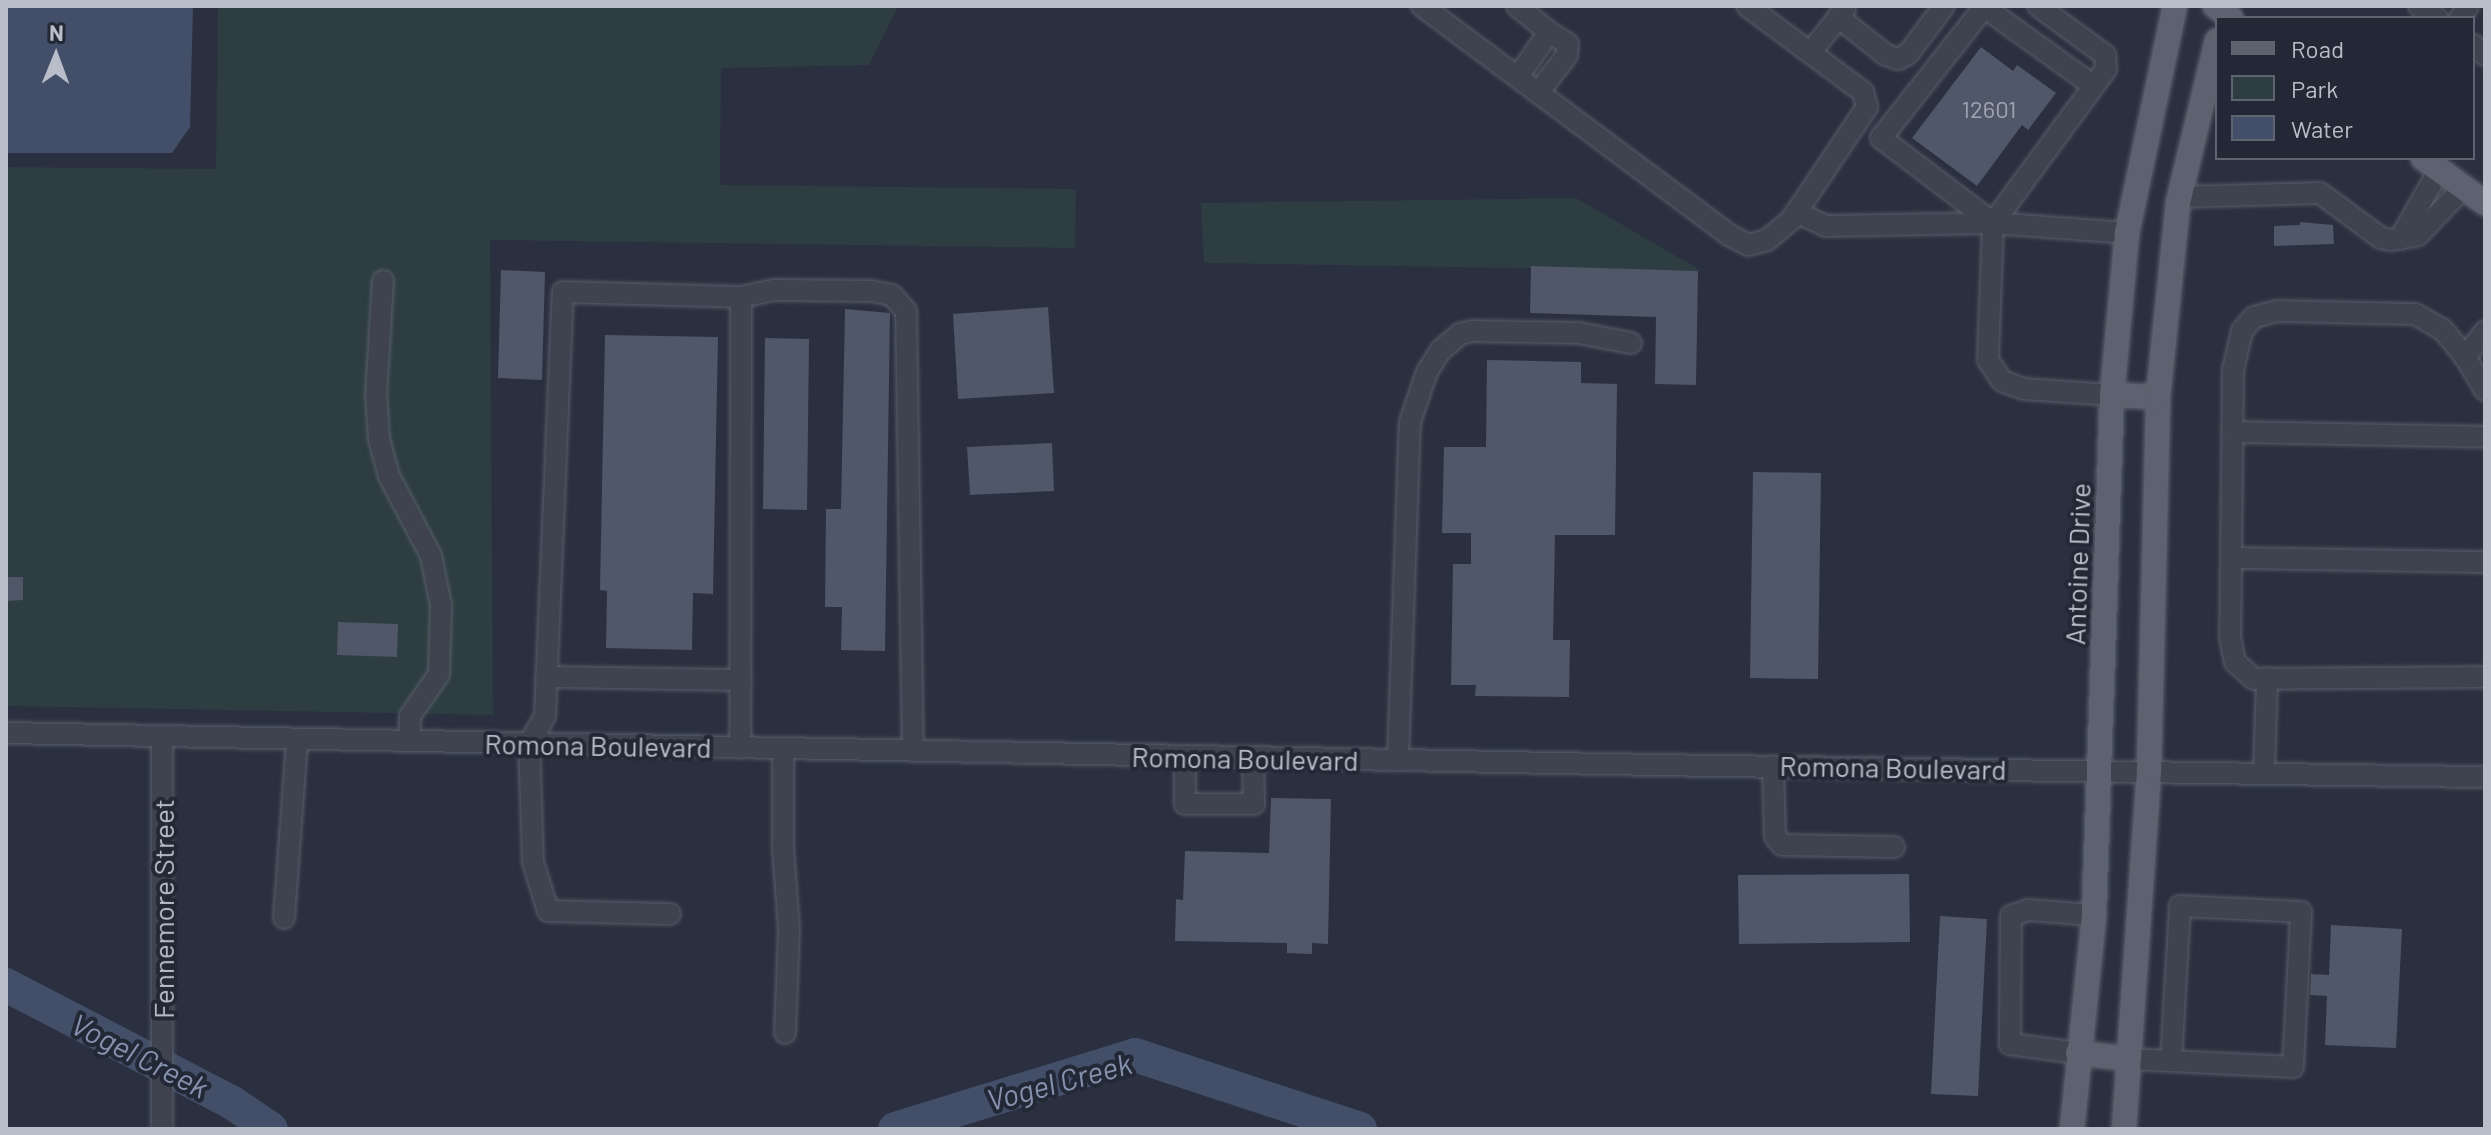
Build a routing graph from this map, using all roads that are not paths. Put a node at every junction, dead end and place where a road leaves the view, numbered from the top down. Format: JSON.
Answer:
{"nodes":[{"id":1,"x":1422,"y":6,"type":"edge"},
{"id":2,"x":1517,"y":6,"type":"edge"},
{"id":3,"x":1747,"y":6,"type":"edge"},
{"id":4,"x":1944,"y":6,"type":"edge"},
{"id":5,"x":1984,"y":6,"type":"edge"},
{"id":6,"x":2038,"y":6,"type":"edge"},
{"id":7,"x":2175,"y":6,"type":"edge"},
{"id":8,"x":1843,"y":11,"type":"edge"},
{"id":9,"x":1549,"y":32,"type":"junction"},
{"id":10,"x":2215,"y":49,"type":"edge"},
{"id":11,"x":1810,"y":53,"type":"junction"},
{"id":12,"x":1518,"y":77,"type":"junction"},
{"id":13,"x":2094,"y":86,"type":"junction"},
{"id":14,"x":1538,"y":93,"type":"junction"},
{"id":15,"x":2431,"y":164,"type":"edge"},
{"id":16,"x":2463,"y":188,"type":"junction"},
{"id":17,"x":2179,"y":197,"type":"junction"},
{"id":18,"x":2485,"y":203,"type":"edge"},
{"id":19,"x":1796,"y":212,"type":"junction"},
{"id":20,"x":1993,"y":223,"type":"junction"},
{"id":21,"x":2127,"y":233,"type":"junction"},
{"id":22,"x":2400,"y":239,"type":"junction"},
{"id":23,"x":383,"y":281,"type":"dead end"},
{"id":24,"x":741,"y":297,"type":"junction"},
{"id":25,"x":2485,"y":331,"type":"edge"},
{"id":26,"x":1631,"y":343,"type":"dead end"},
{"id":27,"x":2465,"y":357,"type":"junction"},
{"id":28,"x":2485,"y":390,"type":"edge"},
{"id":29,"x":2112,"y":395,"type":"junction"},
{"id":30,"x":2158,"y":397,"type":"junction"},
{"id":31,"x":2233,"y":432,"type":"junction"},
{"id":32,"x":2485,"y":437,"type":"edge"},
{"id":33,"x":2231,"y":558,"type":"junction"},
{"id":34,"x":2485,"y":562,"type":"edge"},
{"id":35,"x":546,"y":677,"type":"junction"},
{"id":36,"x":2485,"y":677,"type":"edge"},
{"id":37,"x":2267,"y":678,"type":"junction"},
{"id":38,"x":741,"y":680,"type":"junction"},
{"id":39,"x":6,"y":733,"type":"edge"},
{"id":40,"x":162,"y":737,"type":"junction"},
{"id":41,"x":297,"y":740,"type":"junction"},
{"id":42,"x":409,"y":740,"type":"junction"},
{"id":43,"x":529,"y":744,"type":"junction"},
{"id":44,"x":740,"y":748,"type":"junction"},
{"id":45,"x":783,"y":749,"type":"junction"},
{"id":46,"x":913,"y":751,"type":"junction"},
{"id":47,"x":1185,"y":756,"type":"junction"},
{"id":48,"x":1253,"y":758,"type":"junction"},
{"id":49,"x":1398,"y":760,"type":"junction"},
{"id":50,"x":1773,"y":766,"type":"junction"},
{"id":51,"x":2101,"y":770,"type":"junction"},
{"id":52,"x":2149,"y":771,"type":"junction"},
{"id":53,"x":2264,"y":773,"type":"junction"},
{"id":54,"x":2485,"y":777,"type":"edge"},
{"id":55,"x":1894,"y":847,"type":"dead end"},
{"id":56,"x":670,"y":914,"type":"dead end"},
{"id":57,"x":2094,"y":915,"type":"junction"},
{"id":58,"x":284,"y":918,"type":"dead end"},
{"id":59,"x":785,"y":1033,"type":"dead end"},
{"id":60,"x":2078,"y":1053,"type":"junction"},
{"id":61,"x":2129,"y":1059,"type":"junction"},
{"id":62,"x":2171,"y":1061,"type":"junction"},
{"id":63,"x":162,"y":1129,"type":"edge"},
{"id":64,"x":2072,"y":1129,"type":"edge"},
{"id":65,"x":2124,"y":1129,"type":"edge"}],
"edges":[{"from":1,"to":12,"type":"street"},
{"from":2,"to":9,"type":"street"},
{"from":3,"to":11,"type":"street"},
{"from":4,"to":8,"type":"street"},
{"from":5,"to":13,"type":"street"},
{"from":5,"to":20,"type":"street"},
{"from":6,"to":13,"type":"street"},
{"from":7,"to":21,"type":"main road","name":"Antoine Drive"},
{"from":8,"to":11,"type":"street"},
{"from":9,"to":12,"type":"street"},
{"from":9,"to":14,"type":"street"},
{"from":10,"to":17,"type":"main road"},
{"from":11,"to":19,"type":"street"},
{"from":12,"to":14,"type":"street"},
{"from":13,"to":20,"type":"street"},
{"from":14,"to":19,"type":"street"},
{"from":15,"to":16,"type":"main road"},
{"from":15,"to":22,"type":"street"},
{"from":16,"to":18,"type":"main road"},
{"from":16,"to":22,"type":"street"},
{"from":17,"to":22,"type":"street"},
{"from":17,"to":30,"type":"main road"},
{"from":19,"to":20,"type":"street"},
{"from":20,"to":21,"type":"street"},
{"from":20,"to":29,"type":"street"},
{"from":21,"to":29,"type":"main road","name":"Antoine Drive"},
{"from":23,"to":42,"type":"street"},
{"from":24,"to":35,"type":"street"},
{"from":24,"to":38,"type":"street"},
{"from":24,"to":46,"type":"street"},
{"from":25,"to":27,"type":"street"},
{"from":26,"to":49,"type":"street"},
{"from":27,"to":28,"type":"street"},
{"from":27,"to":31,"type":"street"},
{"from":29,"to":30,"type":"main road"},
{"from":29,"to":51,"type":"main road","name":"Antoine Drive"},
{"from":30,"to":52,"type":"main road"},
{"from":31,"to":32,"type":"street"},
{"from":31,"to":33,"type":"street"},
{"from":33,"to":34,"type":"street"},
{"from":33,"to":37,"type":"street"},
{"from":35,"to":38,"type":"street"},
{"from":35,"to":43,"type":"street"},
{"from":36,"to":37,"type":"street"},
{"from":37,"to":53,"type":"street"},
{"from":38,"to":44,"type":"street"},
{"from":39,"to":40,"type":"street","name":"Romona Boulevard"},
{"from":40,"to":41,"type":"street","name":"Romona Boulevard"},
{"from":40,"to":63,"type":"street","name":"Fennemore Street"},
{"from":41,"to":42,"type":"street","name":"Romona Boulevard"},
{"from":41,"to":58,"type":"street"},
{"from":42,"to":43,"type":"street","name":"Romona Boulevard"},
{"from":43,"to":44,"type":"street","name":"Romona Boulevard"},
{"from":43,"to":56,"type":"street"},
{"from":44,"to":45,"type":"street","name":"Romona Boulevard"},
{"from":45,"to":46,"type":"street","name":"Romona Boulevard"},
{"from":45,"to":59,"type":"street"},
{"from":46,"to":47,"type":"street","name":"Romona Boulevard"},
{"from":47,"to":48,"type":"street","name":"Romona Boulevard"},
{"from":47,"to":48,"type":"street"},
{"from":48,"to":49,"type":"street","name":"Romona Boulevard"},
{"from":49,"to":50,"type":"street","name":"Romona Boulevard"},
{"from":50,"to":51,"type":"street","name":"Romona Boulevard"},
{"from":50,"to":55,"type":"street"},
{"from":51,"to":52,"type":"street","name":"Romona Boulevard"},
{"from":51,"to":57,"type":"main road","name":"Antoine Drive"},
{"from":52,"to":53,"type":"street","name":"Romona Boulevard"},
{"from":52,"to":61,"type":"main road"},
{"from":53,"to":54,"type":"street","name":"Romona Boulevard"},
{"from":57,"to":60,"type":"main road","name":"Antoine Drive"},
{"from":57,"to":60,"type":"street"},
{"from":60,"to":61,"type":"main road"},
{"from":60,"to":64,"type":"main road","name":"Antoine Drive"},
{"from":61,"to":62,"type":"street"},
{"from":61,"to":65,"type":"main road"},
{"from":62,"to":62,"type":"street"}]}
